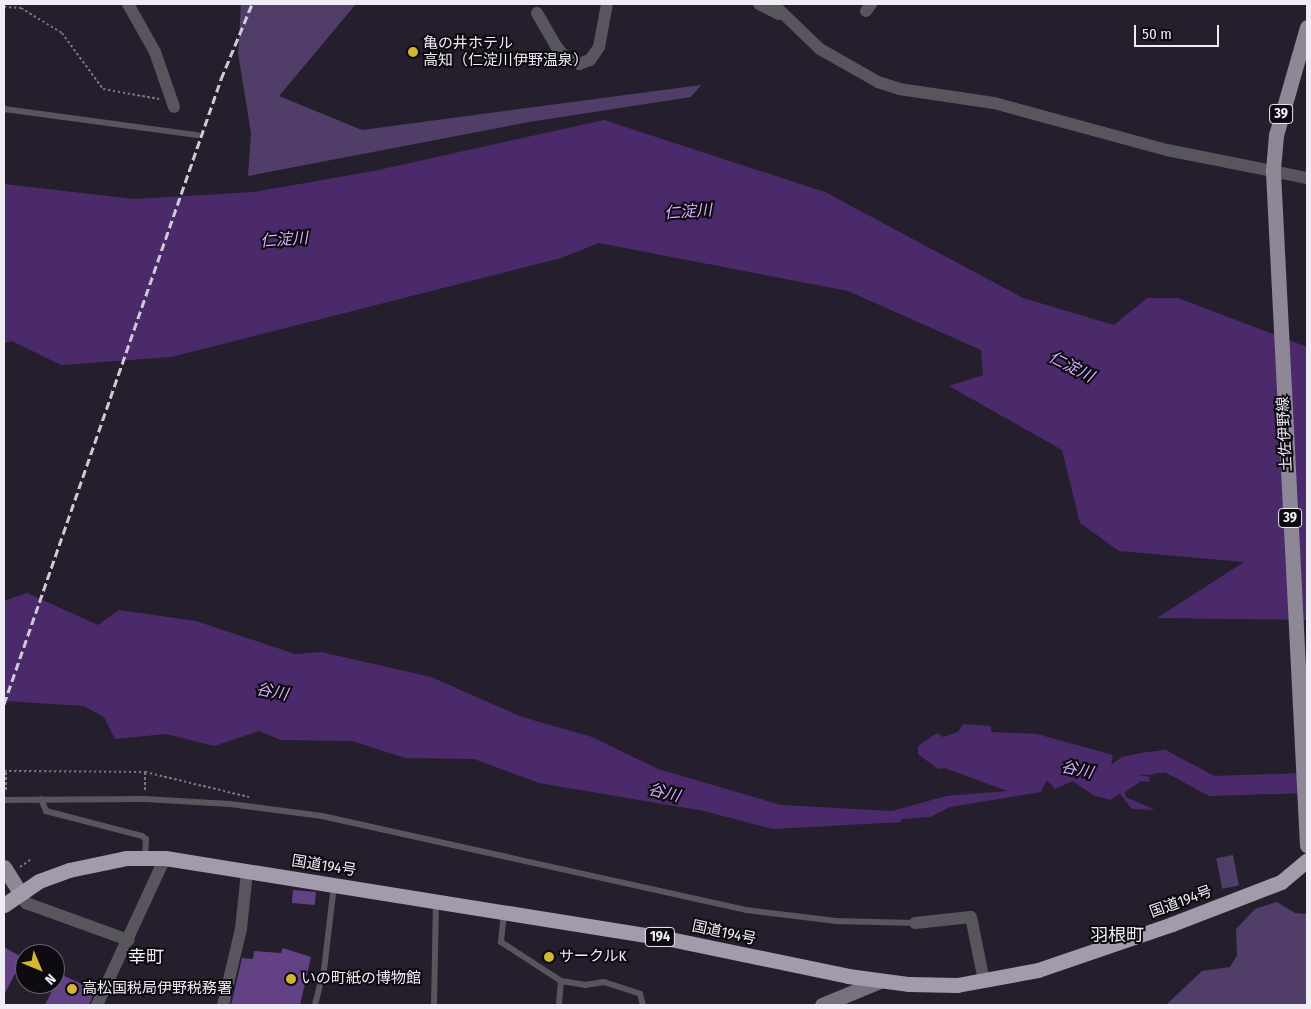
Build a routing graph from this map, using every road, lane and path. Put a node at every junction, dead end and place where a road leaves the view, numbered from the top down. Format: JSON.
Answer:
{"nodes":[{"id":1,"x":128,"y":4,"type":"edge"},
{"id":2,"x":607,"y":4,"type":"edge"},
{"id":3,"x":759,"y":4,"type":"edge"},
{"id":4,"x":773,"y":4,"type":"edge"},
{"id":5,"x":4,"y":6,"type":"edge"},
{"id":6,"x":537,"y":13,"type":"dead end"},
{"id":7,"x":784,"y":16,"type":"junction"},
{"id":8,"x":1307,"y":27,"type":"edge"},
{"id":9,"x":174,"y":107,"type":"joint"},
{"id":10,"x":4,"y":108,"type":"edge"},
{"id":11,"x":197,"y":135,"type":"dead end"},
{"id":12,"x":1273,"y":172,"type":"junction"},
{"id":13,"x":1307,"y":178,"type":"edge"},
{"id":14,"x":5,"y":771,"type":"edge"},
{"id":15,"x":145,"y":772,"type":"junction"},
{"id":16,"x":41,"y":799,"type":"junction"},
{"id":17,"x":145,"y":799,"type":"junction"},
{"id":18,"x":258,"y":799,"type":"dead end"},
{"id":19,"x":5,"y":800,"type":"edge"},
{"id":20,"x":1307,"y":839,"type":"edge"},
{"id":21,"x":144,"y":857,"type":"junction"},
{"id":22,"x":165,"y":858,"type":"junction"},
{"id":23,"x":1307,"y":860,"type":"edge"},
{"id":24,"x":4,"y":867,"type":"edge"},
{"id":25,"x":248,"y":872,"type":"junction"},
{"id":26,"x":334,"y":885,"type":"junction"},
{"id":27,"x":20,"y":893,"type":"junction"},
{"id":28,"x":436,"y":901,"type":"junction"},
{"id":29,"x":4,"y":905,"type":"edge"},
{"id":30,"x":505,"y":912,"type":"junction"},
{"id":31,"x":915,"y":923,"type":"joint"},
{"id":32,"x":128,"y":940,"type":"junction"},
{"id":33,"x":560,"y":981,"type":"junction"},
{"id":34,"x":880,"y":981,"type":"junction"},
{"id":35,"x":984,"y":982,"type":"junction"},
{"id":36,"x":97,"y":1005,"type":"edge"},
{"id":37,"x":223,"y":1005,"type":"edge"},
{"id":38,"x":315,"y":1005,"type":"edge"},
{"id":39,"x":434,"y":1005,"type":"edge"},
{"id":40,"x":559,"y":1005,"type":"edge"},
{"id":41,"x":643,"y":1005,"type":"edge"},
{"id":42,"x":822,"y":1005,"type":"edge"}],
"edges":[{"from":1,"to":9,"type":"street"},
{"from":2,"to":6,"type":"street"},
{"from":3,"to":7,"type":"street"},
{"from":4,"to":7,"type":"street"},
{"from":5,"to":9,"type":"path"},
{"from":7,"to":12,"type":"street"},
{"from":8,"to":12,"type":"main road","name":"土佐伊野線","number":"39"},
{"from":10,"to":11,"type":"lane"},
{"from":12,"to":13,"type":"street"},
{"from":12,"to":20,"type":"main road","name":"土佐伊野線","number":"39"},
{"from":14,"to":15,"type":"path"},
{"from":14,"to":19,"type":"path"},
{"from":15,"to":17,"type":"path"},
{"from":15,"to":18,"type":"path"},
{"from":16,"to":17,"type":"lane"},
{"from":16,"to":19,"type":"lane"},
{"from":16,"to":21,"type":"lane"},
{"from":17,"to":31,"type":"lane"},
{"from":21,"to":22,"type":"highway","name":"国道194号","number":"194"},
{"from":21,"to":27,"type":"highway","name":"国道194号","number":"194"},
{"from":22,"to":25,"type":"highway","name":"国道194号","number":"194"},
{"from":22,"to":32,"type":"street"},
{"from":23,"to":35,"type":"highway","name":"国道194号","number":"194"},
{"from":24,"to":27,"type":"main road"},
{"from":25,"to":26,"type":"highway","name":"国道194号","number":"194"},
{"from":25,"to":37,"type":"street"},
{"from":26,"to":28,"type":"highway","name":"国道194号","number":"194"},
{"from":26,"to":38,"type":"lane"},
{"from":27,"to":29,"type":"highway","name":"国道194号","number":"194"},
{"from":27,"to":32,"type":"street"},
{"from":28,"to":30,"type":"highway","name":"国道194号","number":"194"},
{"from":28,"to":39,"type":"lane"},
{"from":30,"to":33,"type":"lane"},
{"from":30,"to":34,"type":"highway","name":"国道194号","number":"194"},
{"from":31,"to":35,"type":"street"},
{"from":32,"to":36,"type":"street"},
{"from":33,"to":40,"type":"lane"},
{"from":33,"to":41,"type":"lane"},
{"from":34,"to":35,"type":"highway","name":"国道194号","number":"194"},
{"from":34,"to":42,"type":"street"}]}
